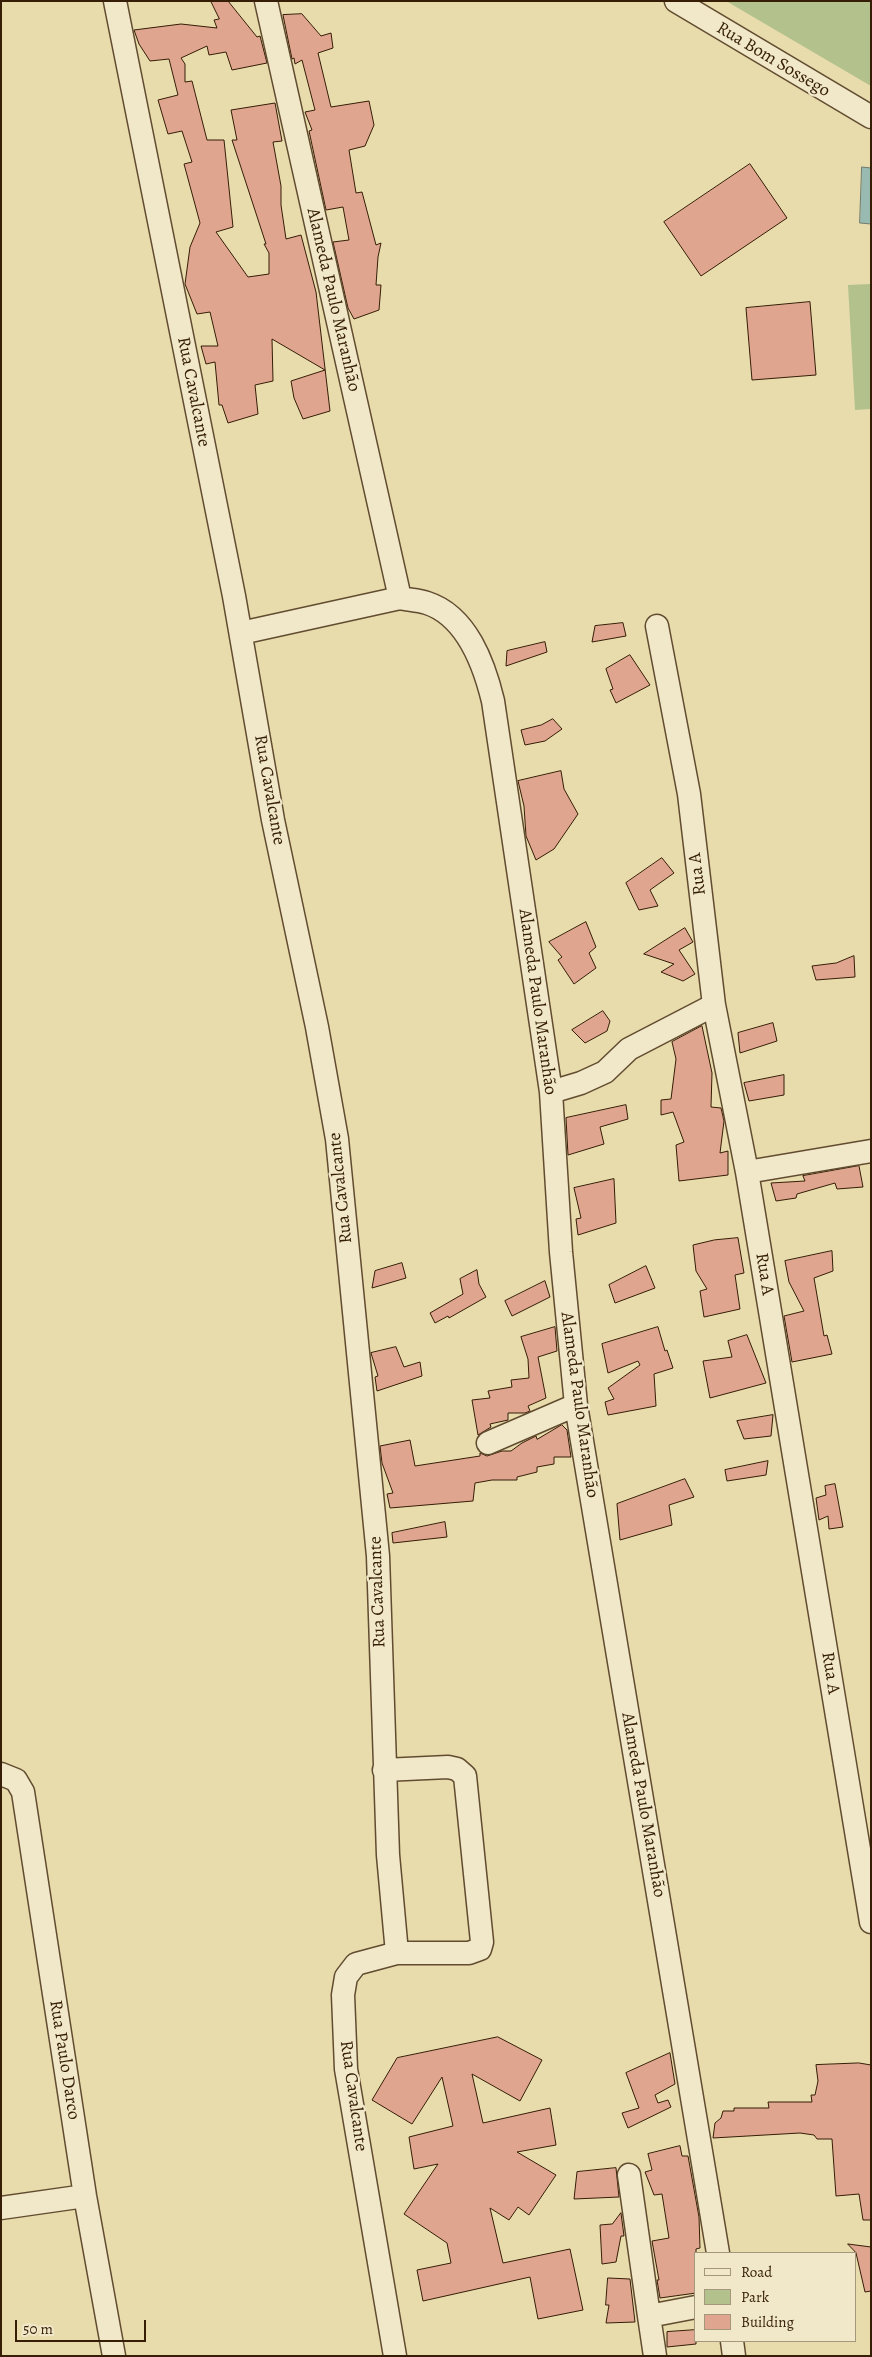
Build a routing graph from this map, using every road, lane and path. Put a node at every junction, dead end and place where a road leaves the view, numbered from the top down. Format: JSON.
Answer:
{"nodes":[{"id":1,"x":115,"y":1,"type":"edge"},
{"id":2,"x":266,"y":1,"type":"edge"},
{"id":3,"x":676,"y":1,"type":"edge"},
{"id":4,"x":871,"y":117,"type":"edge"},
{"id":5,"x":400,"y":598,"type":"junction"},
{"id":6,"x":657,"y":626,"type":"dead end"},
{"id":7,"x":241,"y":633,"type":"junction"},
{"id":8,"x":714,"y":1005,"type":"junction"},
{"id":9,"x":551,"y":1092,"type":"junction"},
{"id":10,"x":871,"y":1151,"type":"edge"},
{"id":11,"x":747,"y":1172,"type":"junction"},
{"id":12,"x":576,"y":1405,"type":"junction"},
{"id":13,"x":488,"y":1443,"type":"dead end"},
{"id":14,"x":384,"y":1770,"type":"junction"},
{"id":15,"x":1,"y":1774,"type":"edge"},
{"id":16,"x":871,"y":1922,"type":"edge"},
{"id":17,"x":397,"y":1953,"type":"junction"},
{"id":18,"x":629,"y":2175,"type":"dead end"},
{"id":19,"x":85,"y":2196,"type":"junction"},
{"id":20,"x":1,"y":2208,"type":"edge"},
{"id":21,"x":718,"y":2252,"type":"edge"},
{"id":22,"x":694,"y":2307,"type":"edge"},
{"id":23,"x":649,"y":2316,"type":"junction"},
{"id":24,"x":732,"y":2342,"type":"edge"},
{"id":25,"x":114,"y":2356,"type":"edge"},
{"id":26,"x":395,"y":2356,"type":"edge"},
{"id":27,"x":655,"y":2356,"type":"edge"},
{"id":28,"x":734,"y":2356,"type":"edge"}],
"edges":[{"from":1,"to":7,"type":"street","name":"Rua Cavalcante"},
{"from":2,"to":5,"type":"street","name":"Alameda Paulo Maranhão"},
{"from":3,"to":4,"type":"street","name":"Rua Bom Sossego"},
{"from":5,"to":7,"type":"street","name":"Alameda Paulo Maranhão"},
{"from":5,"to":9,"type":"street","name":"Alameda Paulo Maranhão"},
{"from":6,"to":8,"type":"street","name":"Rua A"},
{"from":7,"to":14,"type":"street","name":"Rua Cavalcante"},
{"from":8,"to":9,"type":"street"},
{"from":8,"to":11,"type":"street","name":"Rua A"},
{"from":9,"to":12,"type":"street","name":"Alameda Paulo Maranhão"},
{"from":10,"to":11,"type":"street"},
{"from":11,"to":16,"type":"street","name":"Rua A"},
{"from":12,"to":13,"type":"street"},
{"from":12,"to":21,"type":"street","name":"Alameda Paulo Maranhão"},
{"from":14,"to":17,"type":"street","name":"Rua Cavalcante"},
{"from":14,"to":17,"type":"street"},
{"from":15,"to":19,"type":"street","name":"Rua Paulo Darco"},
{"from":17,"to":26,"type":"street","name":"Rua Cavalcante"},
{"from":18,"to":23,"type":"street"},
{"from":19,"to":20,"type":"street"},
{"from":19,"to":25,"type":"street","name":"Rua Paulo Darco"},
{"from":22,"to":23,"type":"street"},
{"from":23,"to":27,"type":"street"},
{"from":24,"to":28,"type":"street"}]}
